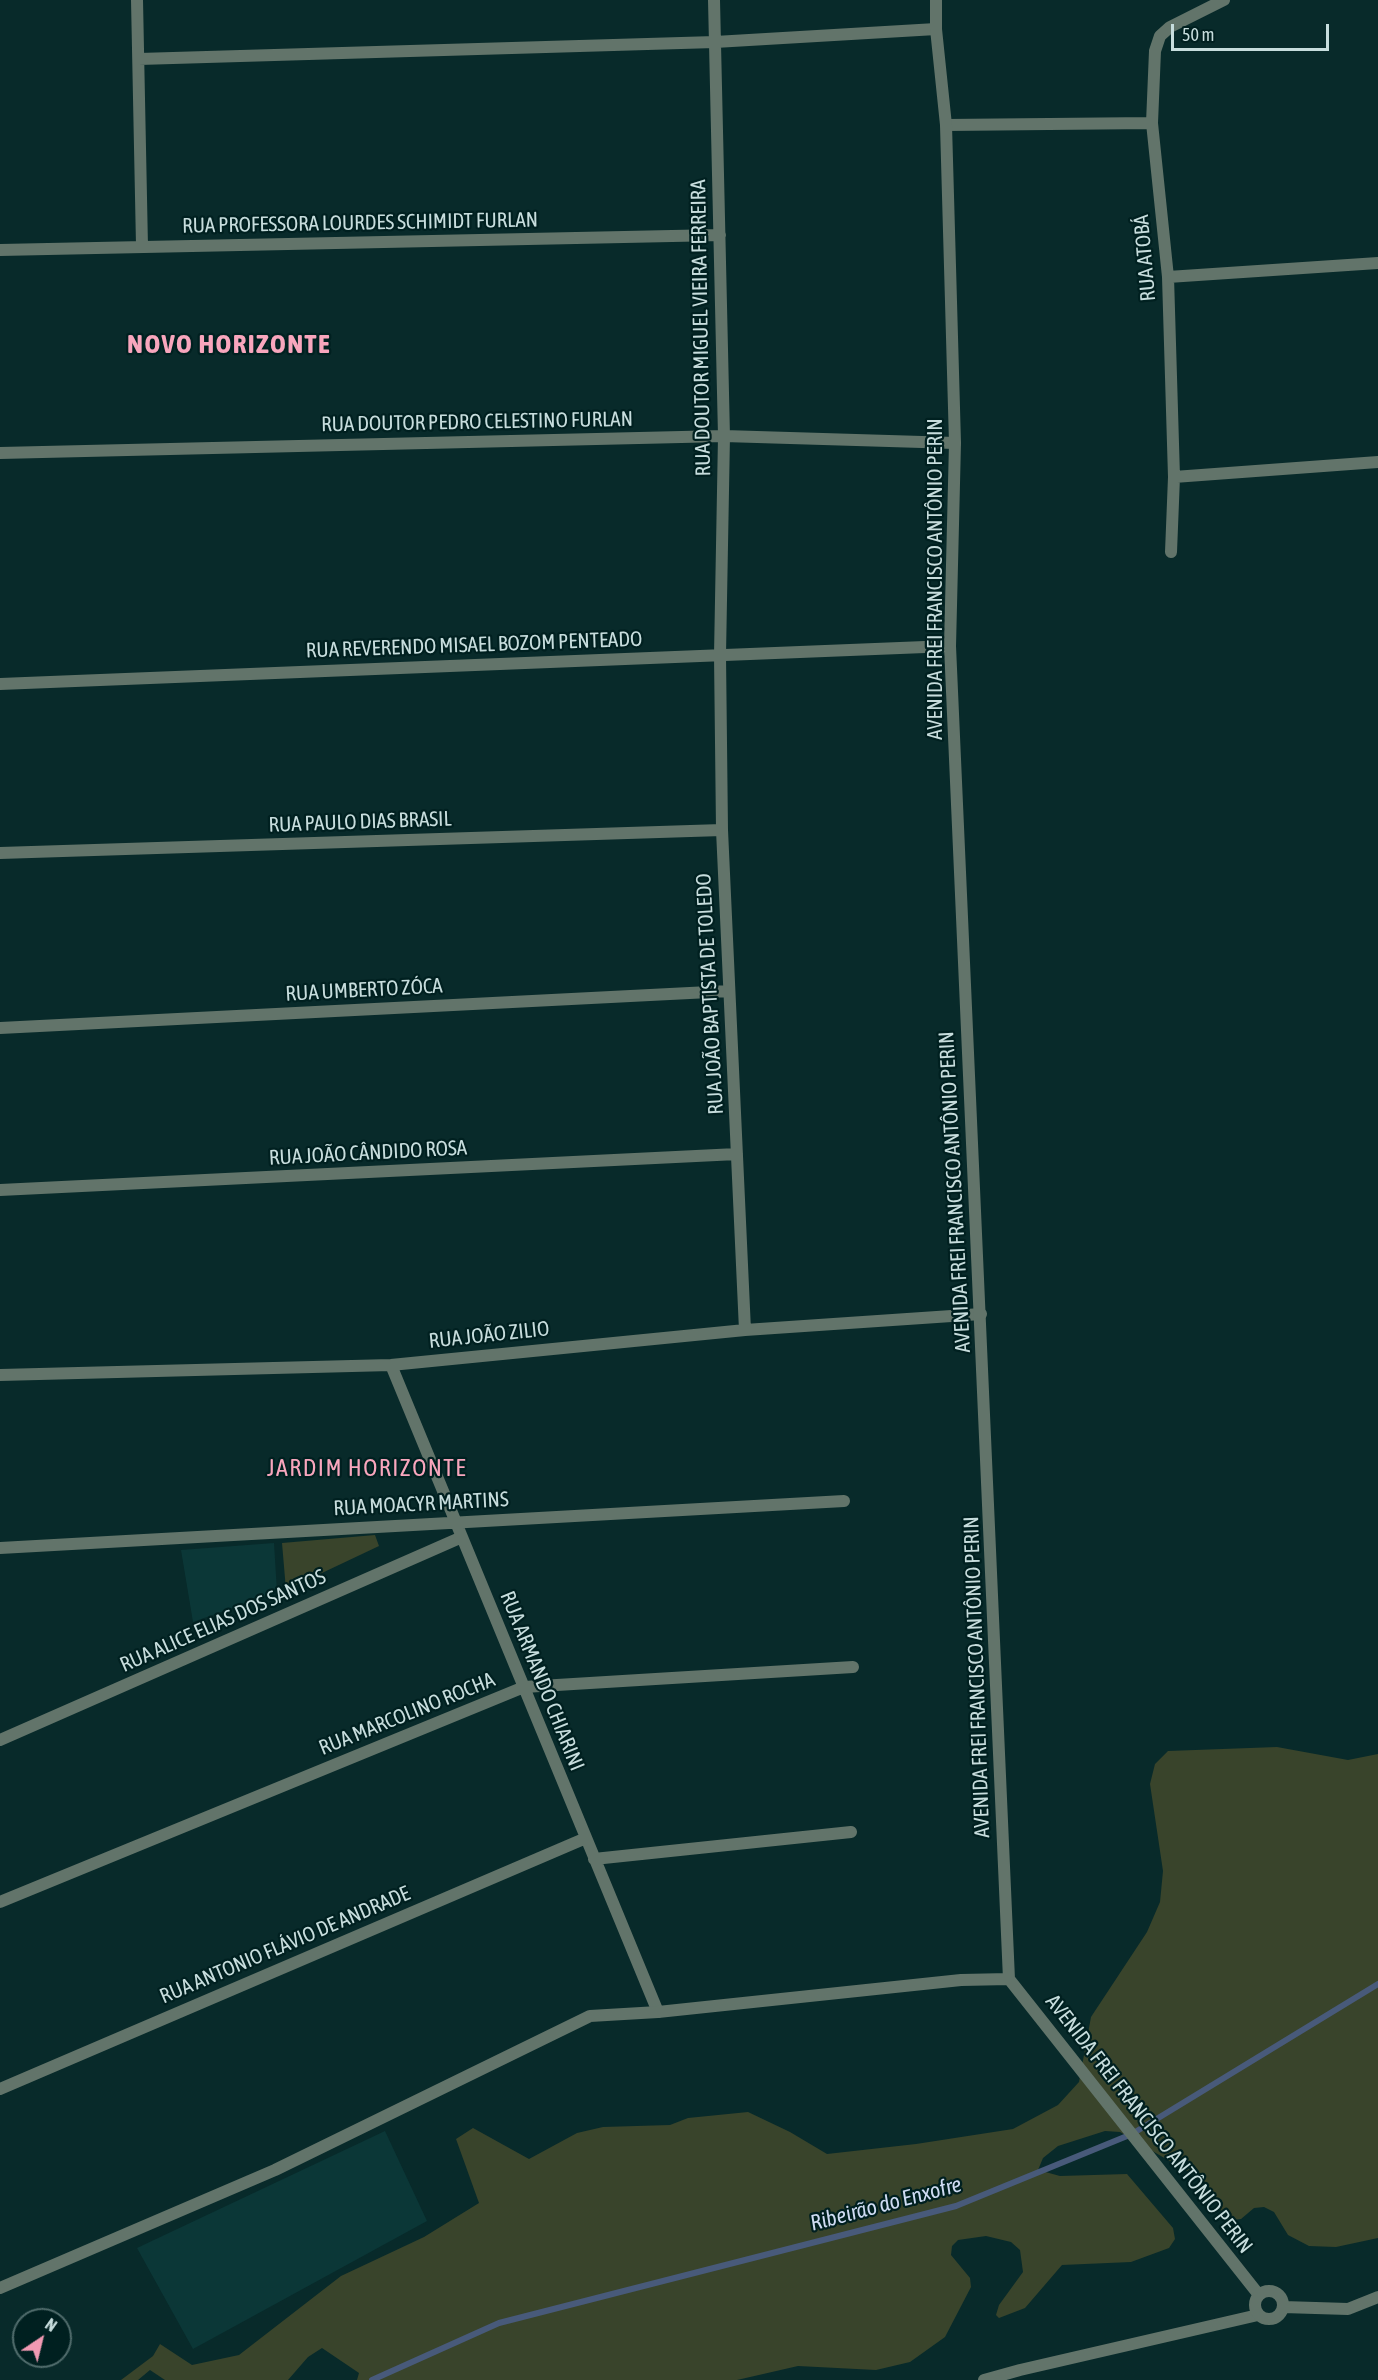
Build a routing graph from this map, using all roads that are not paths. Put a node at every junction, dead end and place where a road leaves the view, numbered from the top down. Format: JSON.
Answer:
{"nodes":[{"id":1,"x":137,"y":0,"type":"edge"},
{"id":2,"x":714,"y":0,"type":"edge"},
{"id":3,"x":936,"y":0,"type":"edge"},
{"id":4,"x":1224,"y":0,"type":"edge"},
{"id":5,"x":936,"y":29,"type":"junction"},
{"id":6,"x":715,"y":42,"type":"junction"},
{"id":7,"x":139,"y":59,"type":"junction"},
{"id":8,"x":1152,"y":123,"type":"junction"},
{"id":9,"x":946,"y":125,"type":"junction"},
{"id":10,"x":720,"y":236,"type":"junction"},
{"id":11,"x":142,"y":246,"type":"junction"},
{"id":12,"x":0,"y":250,"type":"edge"},
{"id":13,"x":1378,"y":263,"type":"edge"},
{"id":14,"x":1168,"y":277,"type":"junction"},
{"id":15,"x":724,"y":436,"type":"junction"},
{"id":16,"x":955,"y":443,"type":"junction"},
{"id":17,"x":0,"y":453,"type":"edge"},
{"id":18,"x":1378,"y":462,"type":"edge"},
{"id":19,"x":1174,"y":477,"type":"junction"},
{"id":20,"x":1171,"y":552,"type":"dead end"},
{"id":21,"x":950,"y":646,"type":"junction"},
{"id":22,"x":720,"y":655,"type":"junction"},
{"id":23,"x":0,"y":684,"type":"edge"},
{"id":24,"x":722,"y":830,"type":"junction"},
{"id":25,"x":0,"y":853,"type":"edge"},
{"id":26,"x":729,"y":991,"type":"junction"},
{"id":27,"x":0,"y":1028,"type":"edge"},
{"id":28,"x":737,"y":1154,"type":"junction"},
{"id":29,"x":0,"y":1190,"type":"edge"},
{"id":30,"x":981,"y":1314,"type":"junction"},
{"id":31,"x":745,"y":1330,"type":"junction"},
{"id":32,"x":391,"y":1365,"type":"junction"},
{"id":33,"x":0,"y":1374,"type":"edge"},
{"id":34,"x":844,"y":1501,"type":"dead end"},
{"id":35,"x":455,"y":1521,"type":"junction"},
{"id":36,"x":462,"y":1537,"type":"junction"},
{"id":37,"x":0,"y":1548,"type":"edge"},
{"id":38,"x":853,"y":1666,"type":"dead end"},
{"id":39,"x":524,"y":1687,"type":"junction"},
{"id":40,"x":0,"y":1740,"type":"edge"},
{"id":41,"x":851,"y":1832,"type":"dead end"},
{"id":42,"x":586,"y":1838,"type":"junction"},
{"id":43,"x":594,"y":1858,"type":"junction"},
{"id":44,"x":0,"y":1902,"type":"edge"},
{"id":45,"x":1009,"y":1979,"type":"junction"},
{"id":46,"x":658,"y":2012,"type":"junction"},
{"id":47,"x":0,"y":2089,"type":"edge"},
{"id":48,"x":0,"y":2288,"type":"edge"},
{"id":49,"x":1259,"y":2295,"type":"junction"},
{"id":50,"x":1378,"y":2297,"type":"edge"},
{"id":51,"x":1283,"y":2307,"type":"junction"},
{"id":52,"x":1258,"y":2314,"type":"junction"},
{"id":53,"x":1020,"y":2375,"type":"edge"},
{"id":54,"x":984,"y":2380,"type":"edge"}],
"edges":[{"from":1,"to":7,"type":"street"},
{"from":2,"to":6,"type":"street","name":"RUA DOUTOR MIGUEL VIEIRA FERREIRA"},
{"from":3,"to":5,"type":"street","name":"AVENIDA FREI FRANCISCO ANTÔNIO PERIN"},
{"from":4,"to":8,"type":"street","name":"RUA ATOBÁ"},
{"from":5,"to":6,"type":"street"},
{"from":5,"to":9,"type":"street","name":"AVENIDA FREI FRANCISCO ANTÔNIO PERIN"},
{"from":6,"to":7,"type":"street"},
{"from":6,"to":10,"type":"street","name":"RUA DOUTOR MIGUEL VIEIRA FERREIRA"},
{"from":7,"to":11,"type":"street"},
{"from":8,"to":9,"type":"street"},
{"from":8,"to":14,"type":"street","name":"RUA ATOBÁ"},
{"from":9,"to":16,"type":"street","name":"AVENIDA FREI FRANCISCO ANTÔNIO PERIN"},
{"from":10,"to":11,"type":"street","name":"RUA PROFESSORA LOURDES SCHIMIDT FURLAN"},
{"from":10,"to":15,"type":"street","name":"RUA DOUTOR MIGUEL VIEIRA FERREIRA"},
{"from":11,"to":12,"type":"street","name":"RUA PROFESSORA LOURDES SCHIMIDT FURLAN"},
{"from":13,"to":14,"type":"street"},
{"from":14,"to":19,"type":"street","name":"RUA ATOBÁ"},
{"from":15,"to":16,"type":"street","name":"RUA DOUTOR PEDRO CELESTINO FURLAN"},
{"from":15,"to":17,"type":"street","name":"RUA DOUTOR PEDRO CELESTINO FURLAN"},
{"from":15,"to":22,"type":"street","name":"RUA DOUTOR MIGUEL VIEIRA FERREIRA"},
{"from":16,"to":21,"type":"street","name":"AVENIDA FREI FRANCISCO ANTÔNIO PERIN"},
{"from":18,"to":19,"type":"street"},
{"from":19,"to":20,"type":"street","name":"RUA ATOBÁ"},
{"from":21,"to":22,"type":"street","name":"RUA REVERENDO MISAEL BOZOM PENTEADO"},
{"from":21,"to":30,"type":"street","name":"AVENIDA FREI FRANCISCO ANTÔNIO PERIN"},
{"from":22,"to":23,"type":"street","name":"RUA REVERENDO MISAEL BOZOM PENTEADO"},
{"from":22,"to":24,"type":"street","name":"RUA JOÃO BAPTISTA DE TOLEDO"},
{"from":24,"to":25,"type":"street","name":"RUA PAULO DIAS BRASIL"},
{"from":24,"to":26,"type":"street","name":"RUA JOÃO BAPTISTA DE TOLEDO"},
{"from":26,"to":27,"type":"street","name":"RUA UMBERTO ZÓCA"},
{"from":26,"to":28,"type":"street","name":"RUA JOÃO BAPTISTA DE TOLEDO"},
{"from":28,"to":29,"type":"street","name":"RUA JOÃO CÂNDIDO ROSA"},
{"from":28,"to":31,"type":"street","name":"RUA JOÃO BAPTISTA DE TOLEDO"},
{"from":30,"to":31,"type":"street","name":"RUA JOÃO ZILIO"},
{"from":30,"to":45,"type":"street","name":"AVENIDA FREI FRANCISCO ANTÔNIO PERIN"},
{"from":31,"to":32,"type":"street","name":"RUA JOÃO ZILIO"},
{"from":32,"to":33,"type":"street","name":"RUA JOÃO ZILIO"},
{"from":32,"to":35,"type":"street","name":"RUA ARMANDO CHIARINI"},
{"from":34,"to":35,"type":"street","name":"RUA MOACYR MARTINS"},
{"from":35,"to":36,"type":"street","name":"RUA ARMANDO CHIARINI"},
{"from":35,"to":37,"type":"street","name":"RUA MOACYR MARTINS"},
{"from":36,"to":39,"type":"street","name":"RUA ARMANDO CHIARINI"},
{"from":36,"to":40,"type":"street","name":"RUA ALICE ELIAS DOS SANTOS"},
{"from":38,"to":39,"type":"street","name":"RUA MARCOLINO ROCHA"},
{"from":39,"to":42,"type":"street","name":"RUA ARMANDO CHIARINI"},
{"from":39,"to":44,"type":"street","name":"RUA MARCOLINO ROCHA"},
{"from":41,"to":43,"type":"street"},
{"from":42,"to":43,"type":"street","name":"RUA ARMANDO CHIARINI"},
{"from":42,"to":47,"type":"street","name":"RUA ANTONIO FLÁVIO DE ANDRADE"},
{"from":43,"to":46,"type":"street","name":"RUA ARMANDO CHIARINI"},
{"from":45,"to":46,"type":"street"},
{"from":45,"to":49,"type":"street","name":"AVENIDA FREI FRANCISCO ANTÔNIO PERIN"},
{"from":46,"to":48,"type":"street"},
{"from":49,"to":51,"type":"street"},
{"from":49,"to":52,"type":"street"},
{"from":50,"to":51,"type":"street"},
{"from":51,"to":52,"type":"street"},
{"from":52,"to":53,"type":"street"},
{"from":53,"to":54,"type":"street"}]}
